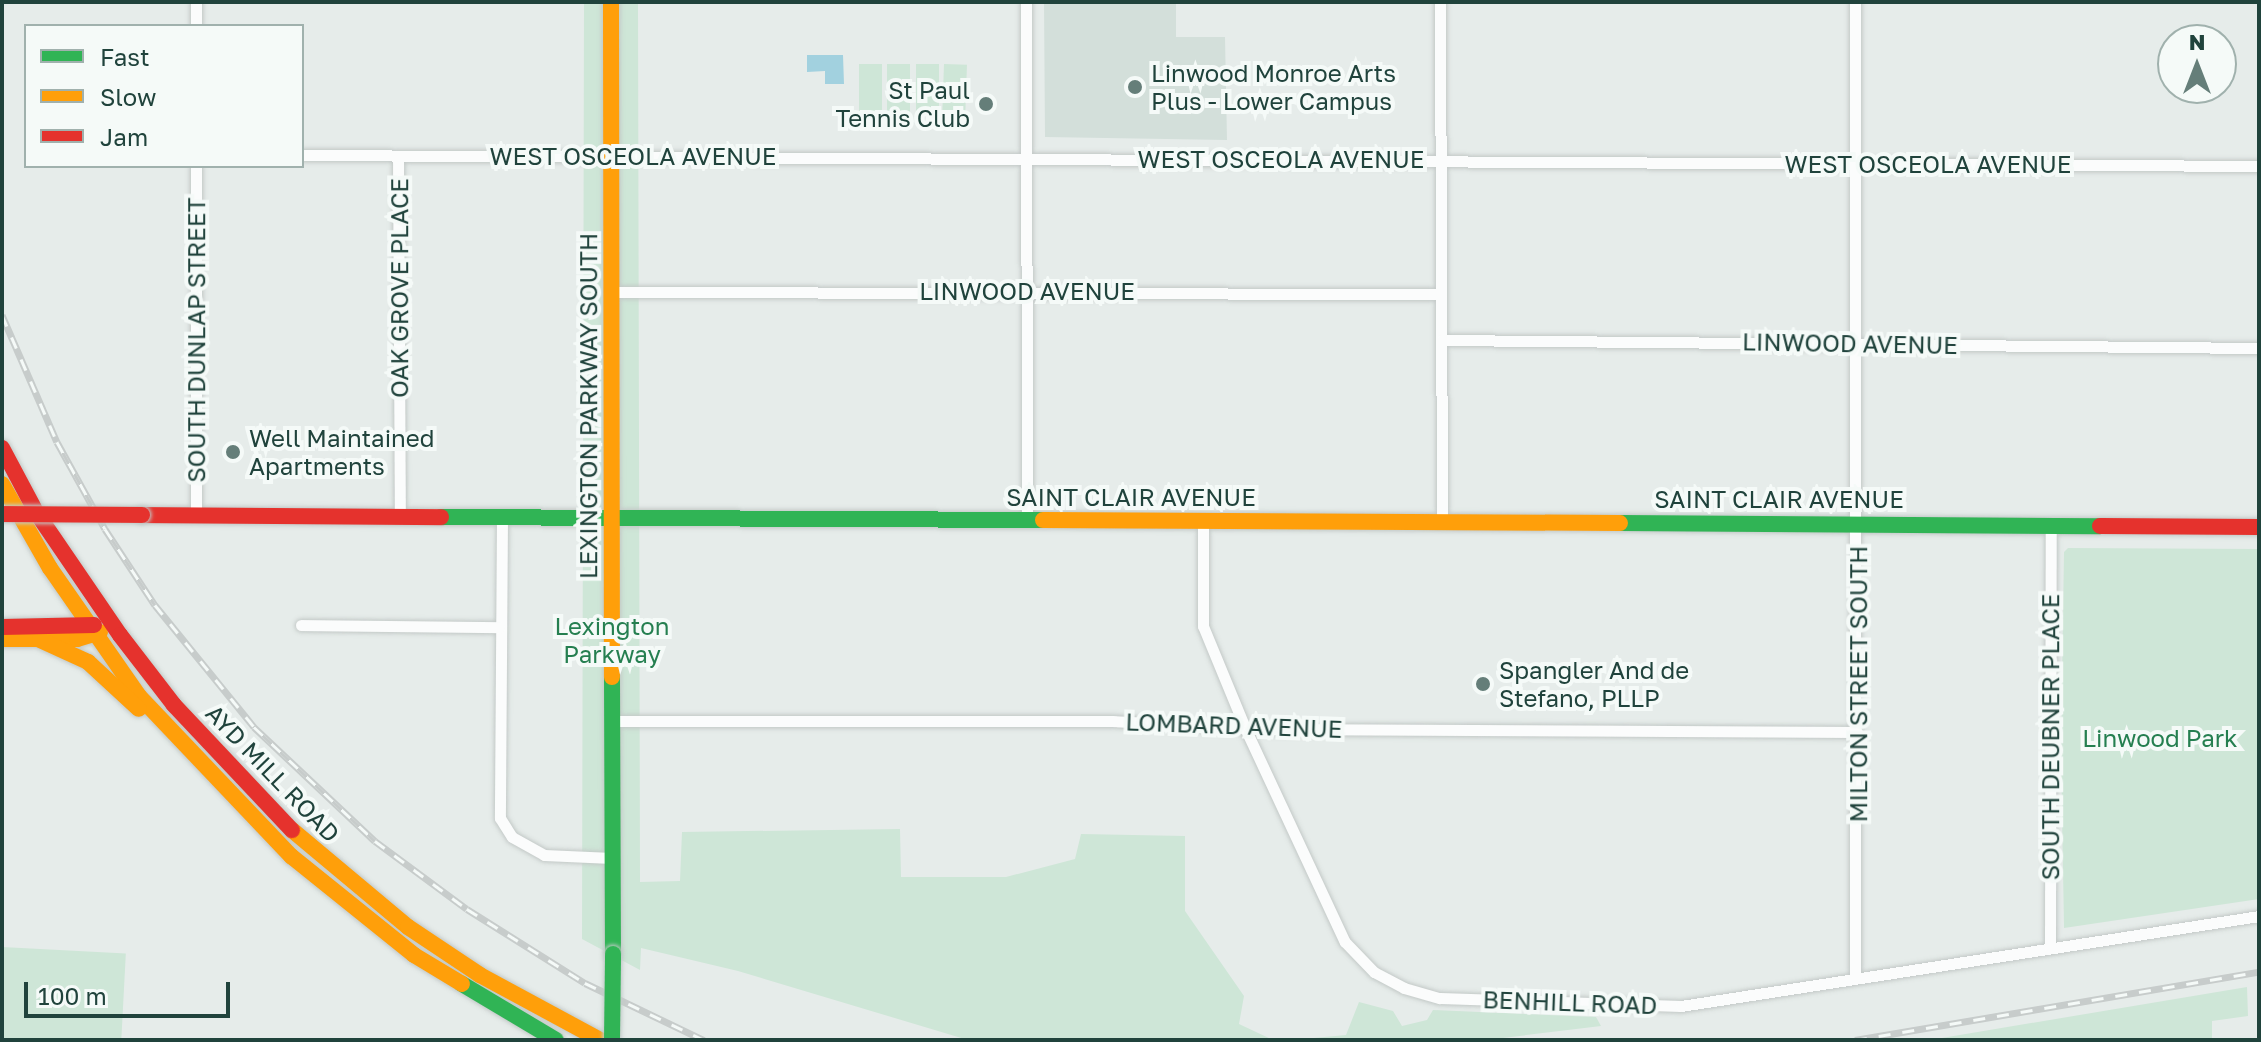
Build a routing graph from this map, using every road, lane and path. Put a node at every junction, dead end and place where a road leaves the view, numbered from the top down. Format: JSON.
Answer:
{"nodes":[{"id":1,"x":196,"y":2,"type":"edge"},
{"id":2,"x":611,"y":2,"type":"edge"},
{"id":3,"x":1026,"y":2,"type":"edge"},
{"id":4,"x":1440,"y":2,"type":"edge"},
{"id":5,"x":1855,"y":2,"type":"edge"},
{"id":6,"x":196,"y":24,"type":"edge"},
{"id":7,"x":304,"y":155,"type":"edge"},
{"id":8,"x":611,"y":155,"type":"junction"},
{"id":9,"x":398,"y":157,"type":"junction"},
{"id":10,"x":1026,"y":158,"type":"junction"},
{"id":11,"x":1441,"y":160,"type":"junction"},
{"id":12,"x":1857,"y":163,"type":"junction"},
{"id":13,"x":2259,"y":166,"type":"edge"},
{"id":14,"x":196,"y":168,"type":"edge"},
{"id":15,"x":1027,"y":291,"type":"junction"},
{"id":16,"x":612,"y":292,"type":"junction"},
{"id":17,"x":1441,"y":294,"type":"junction"},
{"id":18,"x":1442,"y":340,"type":"junction"},
{"id":19,"x":1859,"y":343,"type":"junction"},
{"id":20,"x":2259,"y":348,"type":"edge"},
{"id":21,"x":2,"y":448,"type":"edge"},
{"id":22,"x":2,"y":484,"type":"edge"},
{"id":23,"x":2,"y":514,"type":"edge"},
{"id":24,"x":196,"y":515,"type":"junction"},
{"id":25,"x":400,"y":516,"type":"junction"},
{"id":26,"x":502,"y":517,"type":"junction"},
{"id":27,"x":613,"y":518,"type":"junction"},
{"id":28,"x":1027,"y":520,"type":"junction"},
{"id":29,"x":1203,"y":521,"type":"junction"},
{"id":30,"x":1442,"y":522,"type":"junction"},
{"id":31,"x":1859,"y":523,"type":"junction"},
{"id":32,"x":2051,"y":526,"type":"junction"},
{"id":33,"x":2259,"y":527,"type":"edge"},
{"id":34,"x":112,"y":625,"type":"junction"},
{"id":35,"x":301,"y":625,"type":"dead end"},
{"id":36,"x":2,"y":627,"type":"edge"},
{"id":37,"x":499,"y":627,"type":"junction"},
{"id":38,"x":91,"y":631,"type":"junction"},
{"id":39,"x":2,"y":639,"type":"edge"},
{"id":40,"x":40,"y":640,"type":"junction"},
{"id":41,"x":611,"y":721,"type":"junction"},
{"id":42,"x":1245,"y":728,"type":"junction"},
{"id":43,"x":1857,"y":732,"type":"junction"},
{"id":44,"x":199,"y":761,"type":"junction"},
{"id":45,"x":612,"y":858,"type":"junction"},
{"id":46,"x":2259,"y":916,"type":"edge"},
{"id":47,"x":2050,"y":948,"type":"junction"},
{"id":48,"x":1855,"y":977,"type":"junction"},
{"id":49,"x":556,"y":1040,"type":"edge"},
{"id":50,"x":600,"y":1040,"type":"edge"},
{"id":51,"x":612,"y":1040,"type":"edge"}],
"edges":[{"from":1,"to":6,"type":"street"},
{"from":2,"to":8,"type":"main road","name":"LEXINGTON PARKWAY SOUTH"},
{"from":3,"to":10,"type":"street"},
{"from":4,"to":11,"type":"street"},
{"from":5,"to":12,"type":"street","name":"MILTON STREET SOUTH"},
{"from":7,"to":9,"type":"street","name":"WEST OSCEOLA AVENUE"},
{"from":8,"to":9,"type":"street","name":"WEST OSCEOLA AVENUE"},
{"from":8,"to":10,"type":"street","name":"WEST OSCEOLA AVENUE"},
{"from":8,"to":16,"type":"main road","name":"LEXINGTON PARKWAY SOUTH"},
{"from":9,"to":25,"type":"street","name":"OAK GROVE PLACE"},
{"from":10,"to":11,"type":"street","name":"WEST OSCEOLA AVENUE"},
{"from":10,"to":15,"type":"street"},
{"from":11,"to":12,"type":"street","name":"WEST OSCEOLA AVENUE"},
{"from":11,"to":17,"type":"street"},
{"from":12,"to":13,"type":"street","name":"WEST OSCEOLA AVENUE"},
{"from":12,"to":19,"type":"street","name":"MILTON STREET SOUTH"},
{"from":14,"to":24,"type":"street","name":"SOUTH DUNLAP STREET"},
{"from":15,"to":16,"type":"street","name":"LINWOOD AVENUE"},
{"from":15,"to":17,"type":"street","name":"LINWOOD AVENUE"},
{"from":15,"to":28,"type":"street"},
{"from":16,"to":27,"type":"main road","name":"LEXINGTON PARKWAY SOUTH"},
{"from":17,"to":18,"type":"street"},
{"from":18,"to":19,"type":"street","name":"LINWOOD AVENUE"},
{"from":18,"to":30,"type":"street"},
{"from":19,"to":20,"type":"street","name":"LINWOOD AVENUE"},
{"from":19,"to":31,"type":"street","name":"MILTON STREET SOUTH"},
{"from":21,"to":34,"type":"main road","name":"AYD MILL ROAD"},
{"from":22,"to":38,"type":"main road","name":"AYD MILL ROAD"},
{"from":23,"to":24,"type":"main road","name":"SAINT CLAIR AVENUE","bridge":true},
{"from":24,"to":25,"type":"main road","name":"SAINT CLAIR AVENUE"},
{"from":25,"to":26,"type":"main road","name":"SAINT CLAIR AVENUE"},
{"from":26,"to":27,"type":"main road","name":"SAINT CLAIR AVENUE"},
{"from":26,"to":37,"type":"street"},
{"from":27,"to":28,"type":"main road","name":"SAINT CLAIR AVENUE"},
{"from":27,"to":41,"type":"main road","name":"LEXINGTON PARKWAY SOUTH"},
{"from":28,"to":29,"type":"main road","name":"SAINT CLAIR AVENUE"},
{"from":29,"to":30,"type":"main road","name":"SAINT CLAIR AVENUE"},
{"from":29,"to":42,"type":"street","name":"BENHILL ROAD"},
{"from":30,"to":31,"type":"main road","name":"SAINT CLAIR AVENUE"},
{"from":31,"to":32,"type":"main road","name":"SAINT CLAIR AVENUE"},
{"from":31,"to":43,"type":"street","name":"MILTON STREET SOUTH"},
{"from":32,"to":33,"type":"main road","name":"SAINT CLAIR AVENUE"},
{"from":32,"to":47,"type":"street","name":"SOUTH DEUBNER PLACE"},
{"from":34,"to":38,"type":"main road"},
{"from":34,"to":50,"type":"main road","name":"AYD MILL ROAD"},
{"from":35,"to":37,"type":"street"},
{"from":36,"to":38,"type":"main road"},
{"from":37,"to":45,"type":"street"},
{"from":38,"to":40,"type":"main road"},
{"from":38,"to":44,"type":"main road","name":"AYD MILL ROAD"},
{"from":39,"to":40,"type":"main road"},
{"from":40,"to":44,"type":"main road"},
{"from":41,"to":42,"type":"street","name":"LOMBARD AVENUE"},
{"from":41,"to":45,"type":"main road","name":"LEXINGTON PARKWAY SOUTH"},
{"from":42,"to":43,"type":"street","name":"LOMBARD AVENUE"},
{"from":42,"to":48,"type":"street","name":"BENHILL ROAD"},
{"from":43,"to":48,"type":"street","name":"MILTON STREET SOUTH"},
{"from":44,"to":49,"type":"main road","name":"AYD MILL ROAD"},
{"from":45,"to":51,"type":"main road","name":"LEXINGTON PARKWAY SOUTH","bridge":true},
{"from":46,"to":47,"type":"street","name":"BENHILL ROAD"},
{"from":47,"to":48,"type":"street","name":"BENHILL ROAD"}]}
